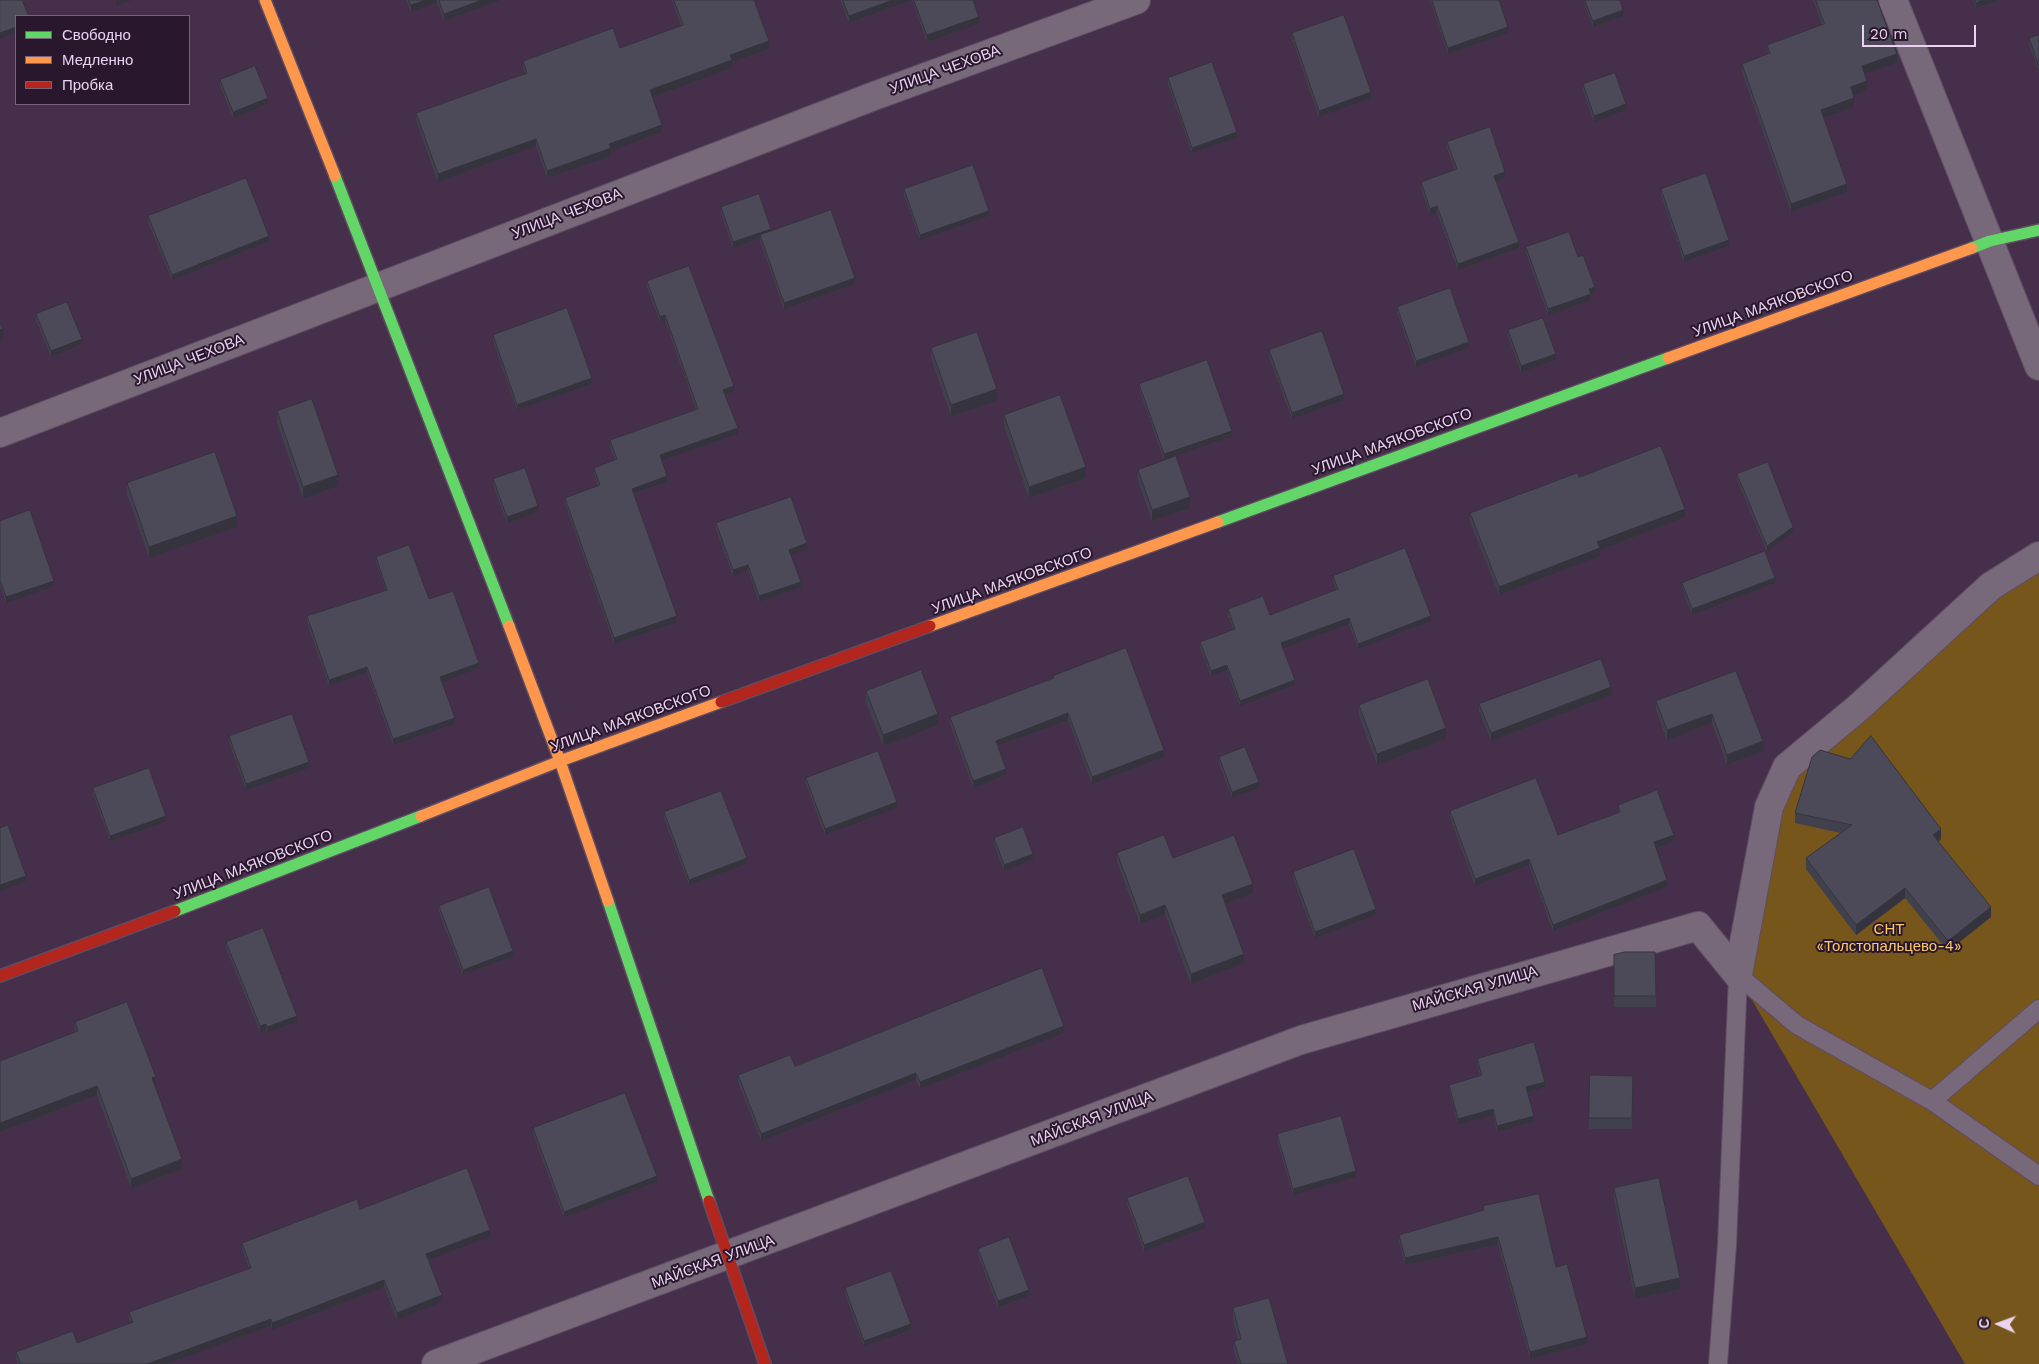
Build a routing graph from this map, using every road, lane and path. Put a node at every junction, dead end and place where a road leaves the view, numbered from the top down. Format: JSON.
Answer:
{"nodes":[{"id":1,"x":266,"y":0,"type":"edge"},
{"id":2,"x":1136,"y":0,"type":"edge"},
{"id":3,"x":1893,"y":0,"type":"edge"},
{"id":4,"x":2039,"y":230,"type":"edge"},
{"id":5,"x":1990,"y":241,"type":"junction"},
{"id":6,"x":380,"y":286,"type":"junction"},
{"id":7,"x":2039,"y":366,"type":"edge"},
{"id":8,"x":0,"y":433,"type":"edge"},
{"id":9,"x":2039,"y":556,"type":"edge"},
{"id":10,"x":560,"y":761,"type":"junction"},
{"id":11,"x":1738,"y":975,"type":"junction"},
{"id":12,"x":0,"y":976,"type":"edge"},
{"id":13,"x":2039,"y":1009,"type":"edge"},
{"id":14,"x":1932,"y":1101,"type":"junction"},
{"id":15,"x":2039,"y":1176,"type":"edge"},
{"id":16,"x":729,"y":1256,"type":"junction"},
{"id":17,"x":436,"y":1364,"type":"edge"},
{"id":18,"x":765,"y":1364,"type":"edge"},
{"id":19,"x":1718,"y":1364,"type":"edge"}],
"edges":[{"from":1,"to":6,"type":"street"},
{"from":2,"to":6,"type":"street","name":"УЛИЦА ЧЕХОВА"},
{"from":3,"to":5,"type":"street"},
{"from":4,"to":5,"type":"street","name":"УЛИЦА МАЯКОВСКОГО"},
{"from":5,"to":7,"type":"street"},
{"from":5,"to":10,"type":"street","name":"УЛИЦА МАЯКОВСКОГО"},
{"from":6,"to":8,"type":"street","name":"УЛИЦА ЧЕХОВА"},
{"from":6,"to":10,"type":"street"},
{"from":9,"to":11,"type":"street"},
{"from":10,"to":12,"type":"street","name":"УЛИЦА МАЯКОВСКОГО"},
{"from":10,"to":16,"type":"street"},
{"from":11,"to":14,"type":"lane"},
{"from":11,"to":16,"type":"street","name":"МАЙСКАЯ УЛИЦА"},
{"from":11,"to":19,"type":"lane"},
{"from":13,"to":14,"type":"lane"},
{"from":14,"to":15,"type":"lane"},
{"from":16,"to":17,"type":"street","name":"МАЙСКАЯ УЛИЦА"},
{"from":16,"to":18,"type":"street"}]}
